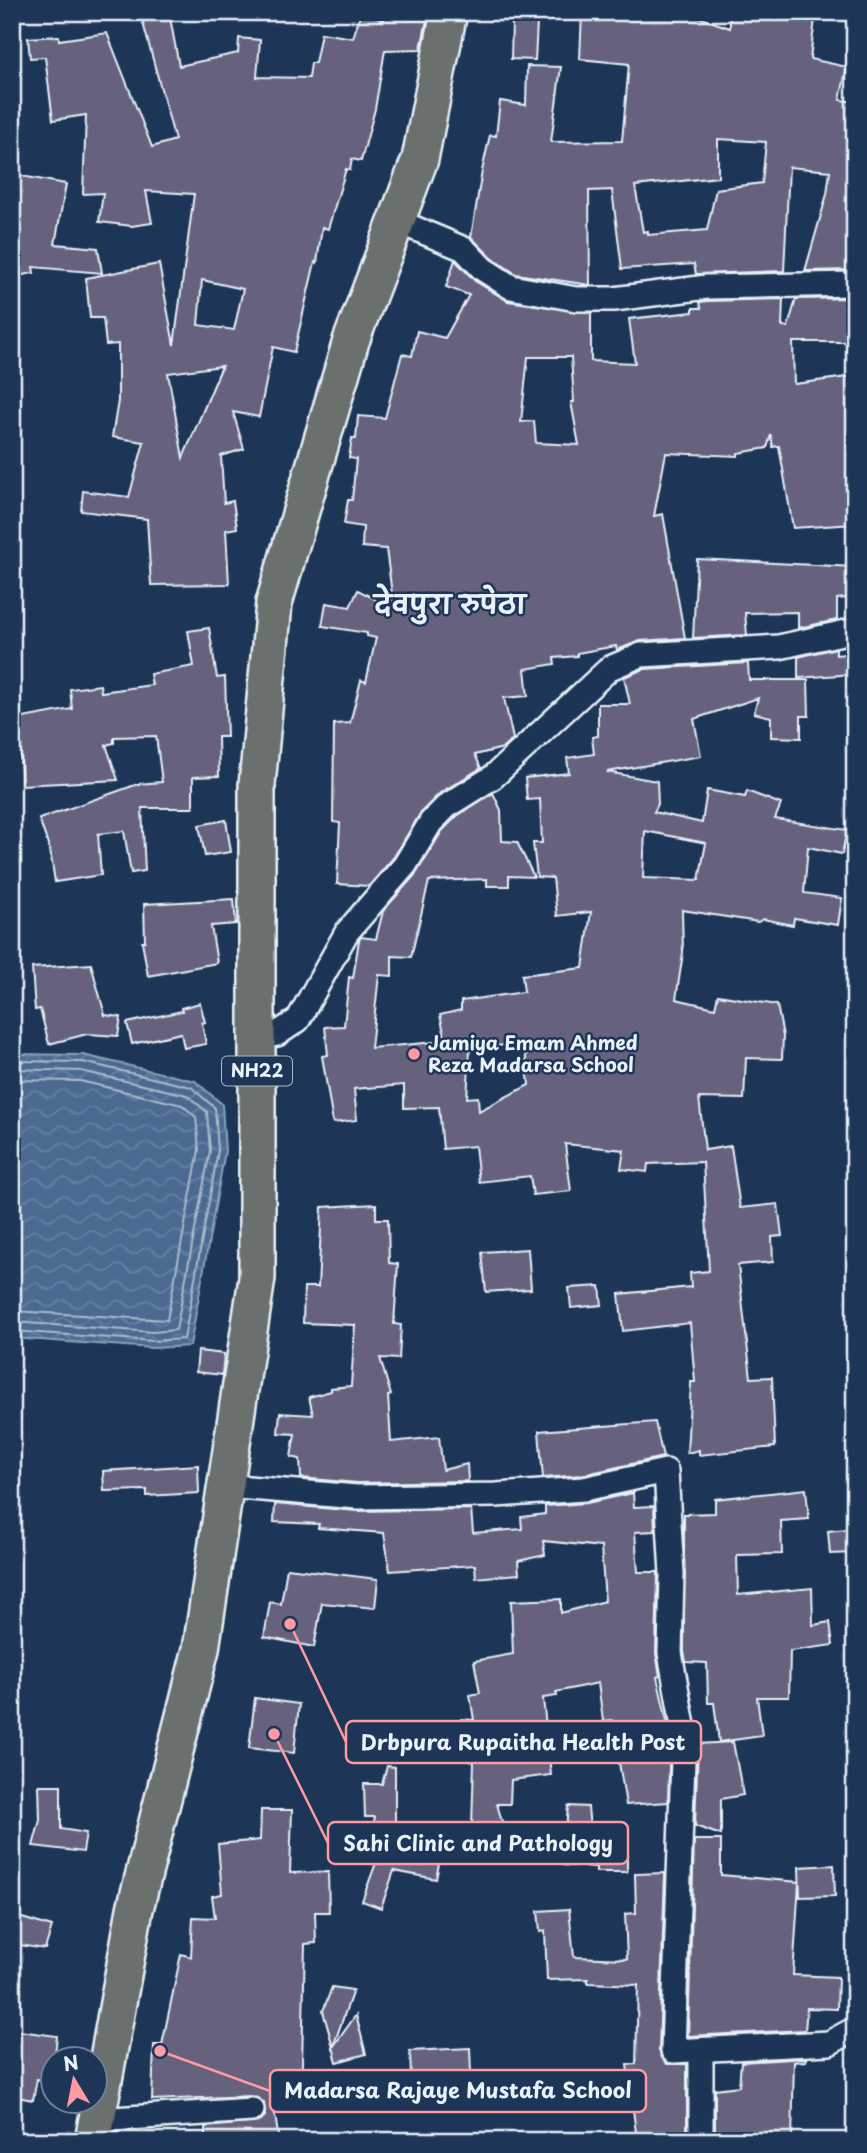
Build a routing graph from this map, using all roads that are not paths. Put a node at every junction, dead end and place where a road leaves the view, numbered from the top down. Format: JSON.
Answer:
{"nodes":[{"id":1,"x":449,"y":12,"type":"edge"},
{"id":2,"x":397,"y":221,"type":"junction"},
{"id":3,"x":855,"y":284,"type":"edge"},
{"id":4,"x":855,"y":630,"type":"edge"},
{"id":5,"x":257,"y":1038,"type":"junction"},
{"id":6,"x":226,"y":1486,"type":"junction"},
{"id":7,"x":855,"y":2029,"type":"edge"},
{"id":8,"x":701,"y":2050,"type":"junction"},
{"id":9,"x":252,"y":2110,"type":"dead end"},
{"id":10,"x":95,"y":2131,"type":"edge"},
{"id":11,"x":701,"y":2141,"type":"edge"}],
"edges":[{"from":1,"to":2,"type":"main road","number":"NH22"},
{"from":2,"to":3,"type":"street"},
{"from":2,"to":5,"type":"main road","number":"NH22"},
{"from":4,"to":5,"type":"street"},
{"from":5,"to":6,"type":"main road","number":"NH22"},
{"from":6,"to":8,"type":"street"},
{"from":6,"to":10,"type":"main road","number":"NH22"},
{"from":7,"to":8,"type":"street"},
{"from":8,"to":11,"type":"street"},
{"from":9,"to":10,"type":"street"}]}
